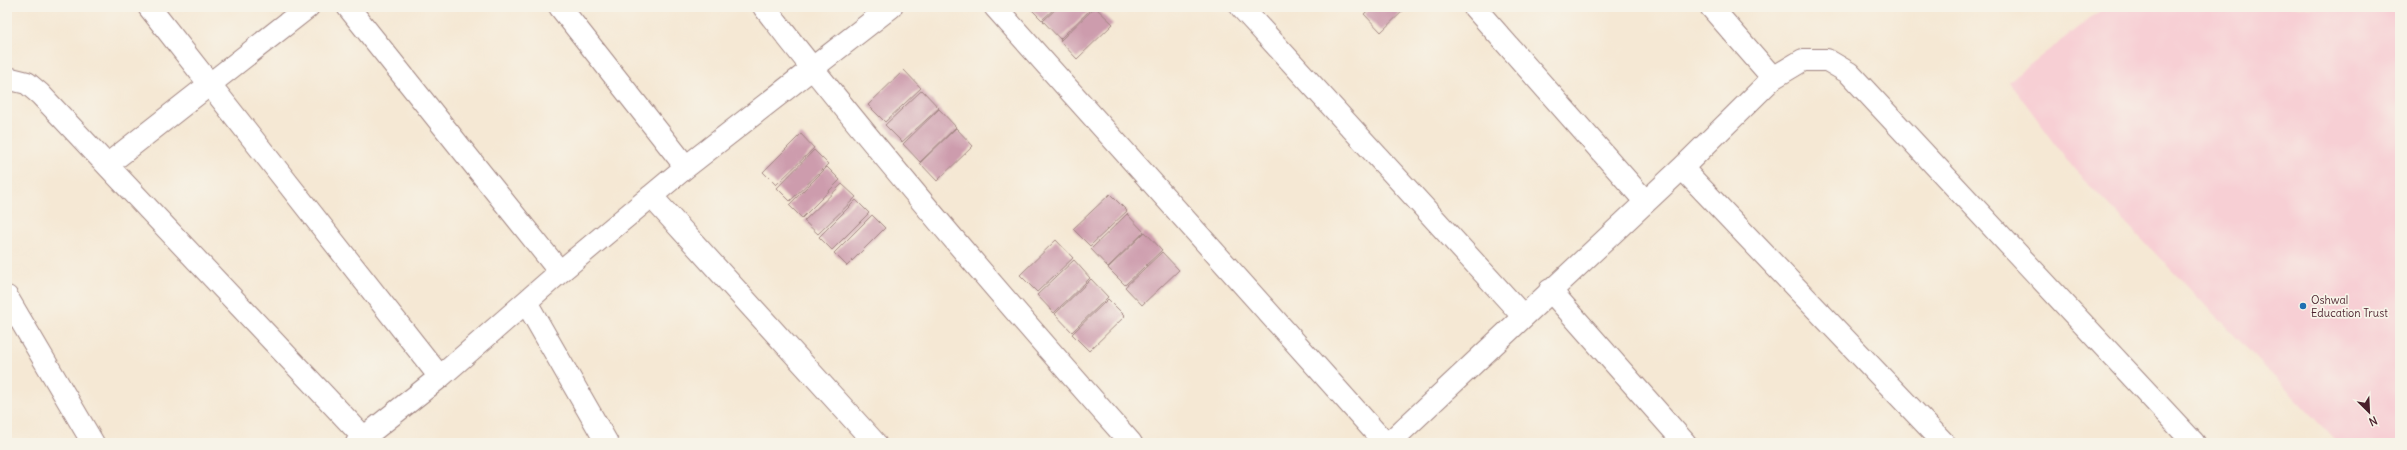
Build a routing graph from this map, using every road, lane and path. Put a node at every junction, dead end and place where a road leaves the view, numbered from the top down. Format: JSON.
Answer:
{"nodes":[{"id":1,"x":149,"y":7,"type":"edge"},
{"id":2,"x":308,"y":7,"type":"edge"},
{"id":3,"x":348,"y":7,"type":"edge"},
{"id":4,"x":560,"y":7,"type":"edge"},
{"id":5,"x":764,"y":7,"type":"edge"},
{"id":6,"x":891,"y":7,"type":"edge"},
{"id":7,"x":995,"y":7,"type":"edge"},
{"id":8,"x":1240,"y":7,"type":"edge"},
{"id":9,"x":1474,"y":7,"type":"edge"},
{"id":10,"x":1711,"y":7,"type":"edge"},
{"id":11,"x":811,"y":67,"type":"junction"},
{"id":12,"x":7,"y":78,"type":"edge"},
{"id":13,"x":1773,"y":78,"type":"junction"},
{"id":14,"x":210,"y":84,"type":"junction"},
{"id":15,"x":107,"y":165,"type":"junction"},
{"id":16,"x":686,"y":167,"type":"junction"},
{"id":17,"x":1682,"y":168,"type":"junction"},
{"id":18,"x":651,"y":196,"type":"junction"},
{"id":19,"x":1645,"y":201,"type":"junction"},
{"id":20,"x":560,"y":272,"type":"junction"},
{"id":21,"x":1550,"y":290,"type":"junction"},
{"id":22,"x":7,"y":297,"type":"edge"},
{"id":23,"x":526,"y":302,"type":"junction"},
{"id":24,"x":1523,"y":316,"type":"junction"},
{"id":25,"x":440,"y":377,"type":"junction"},
{"id":26,"x":85,"y":440,"type":"edge"},
{"id":27,"x":364,"y":441,"type":"edge"},
{"id":28,"x":607,"y":443,"type":"edge"},
{"id":29,"x":875,"y":443,"type":"edge"},
{"id":30,"x":1131,"y":443,"type":"edge"},
{"id":31,"x":1385,"y":443,"type":"edge"},
{"id":32,"x":1389,"y":443,"type":"edge"},
{"id":33,"x":1685,"y":443,"type":"edge"},
{"id":34,"x":1944,"y":443,"type":"edge"},
{"id":35,"x":2194,"y":443,"type":"edge"}],
"edges":[{"from":1,"to":14,"type":"street"},
{"from":2,"to":14,"type":"street"},
{"from":3,"to":20,"type":"street"},
{"from":4,"to":16,"type":"street"},
{"from":5,"to":11,"type":"street"},
{"from":6,"to":11,"type":"street"},
{"from":7,"to":31,"type":"street"},
{"from":8,"to":24,"type":"street"},
{"from":9,"to":19,"type":"street"},
{"from":10,"to":13,"type":"street"},
{"from":11,"to":16,"type":"street"},
{"from":11,"to":30,"type":"street"},
{"from":12,"to":15,"type":"street"},
{"from":13,"to":17,"type":"street"},
{"from":13,"to":35,"type":"street"},
{"from":14,"to":15,"type":"street"},
{"from":14,"to":25,"type":"street"},
{"from":15,"to":27,"type":"street"},
{"from":16,"to":18,"type":"street"},
{"from":17,"to":19,"type":"street"},
{"from":17,"to":34,"type":"street"},
{"from":18,"to":20,"type":"street"},
{"from":18,"to":29,"type":"street"},
{"from":19,"to":21,"type":"street"},
{"from":20,"to":23,"type":"street"},
{"from":21,"to":24,"type":"street"},
{"from":21,"to":33,"type":"street"},
{"from":22,"to":26,"type":"street"},
{"from":23,"to":25,"type":"street"},
{"from":23,"to":28,"type":"street"},
{"from":24,"to":32,"type":"street"},
{"from":25,"to":27,"type":"street"}]}
